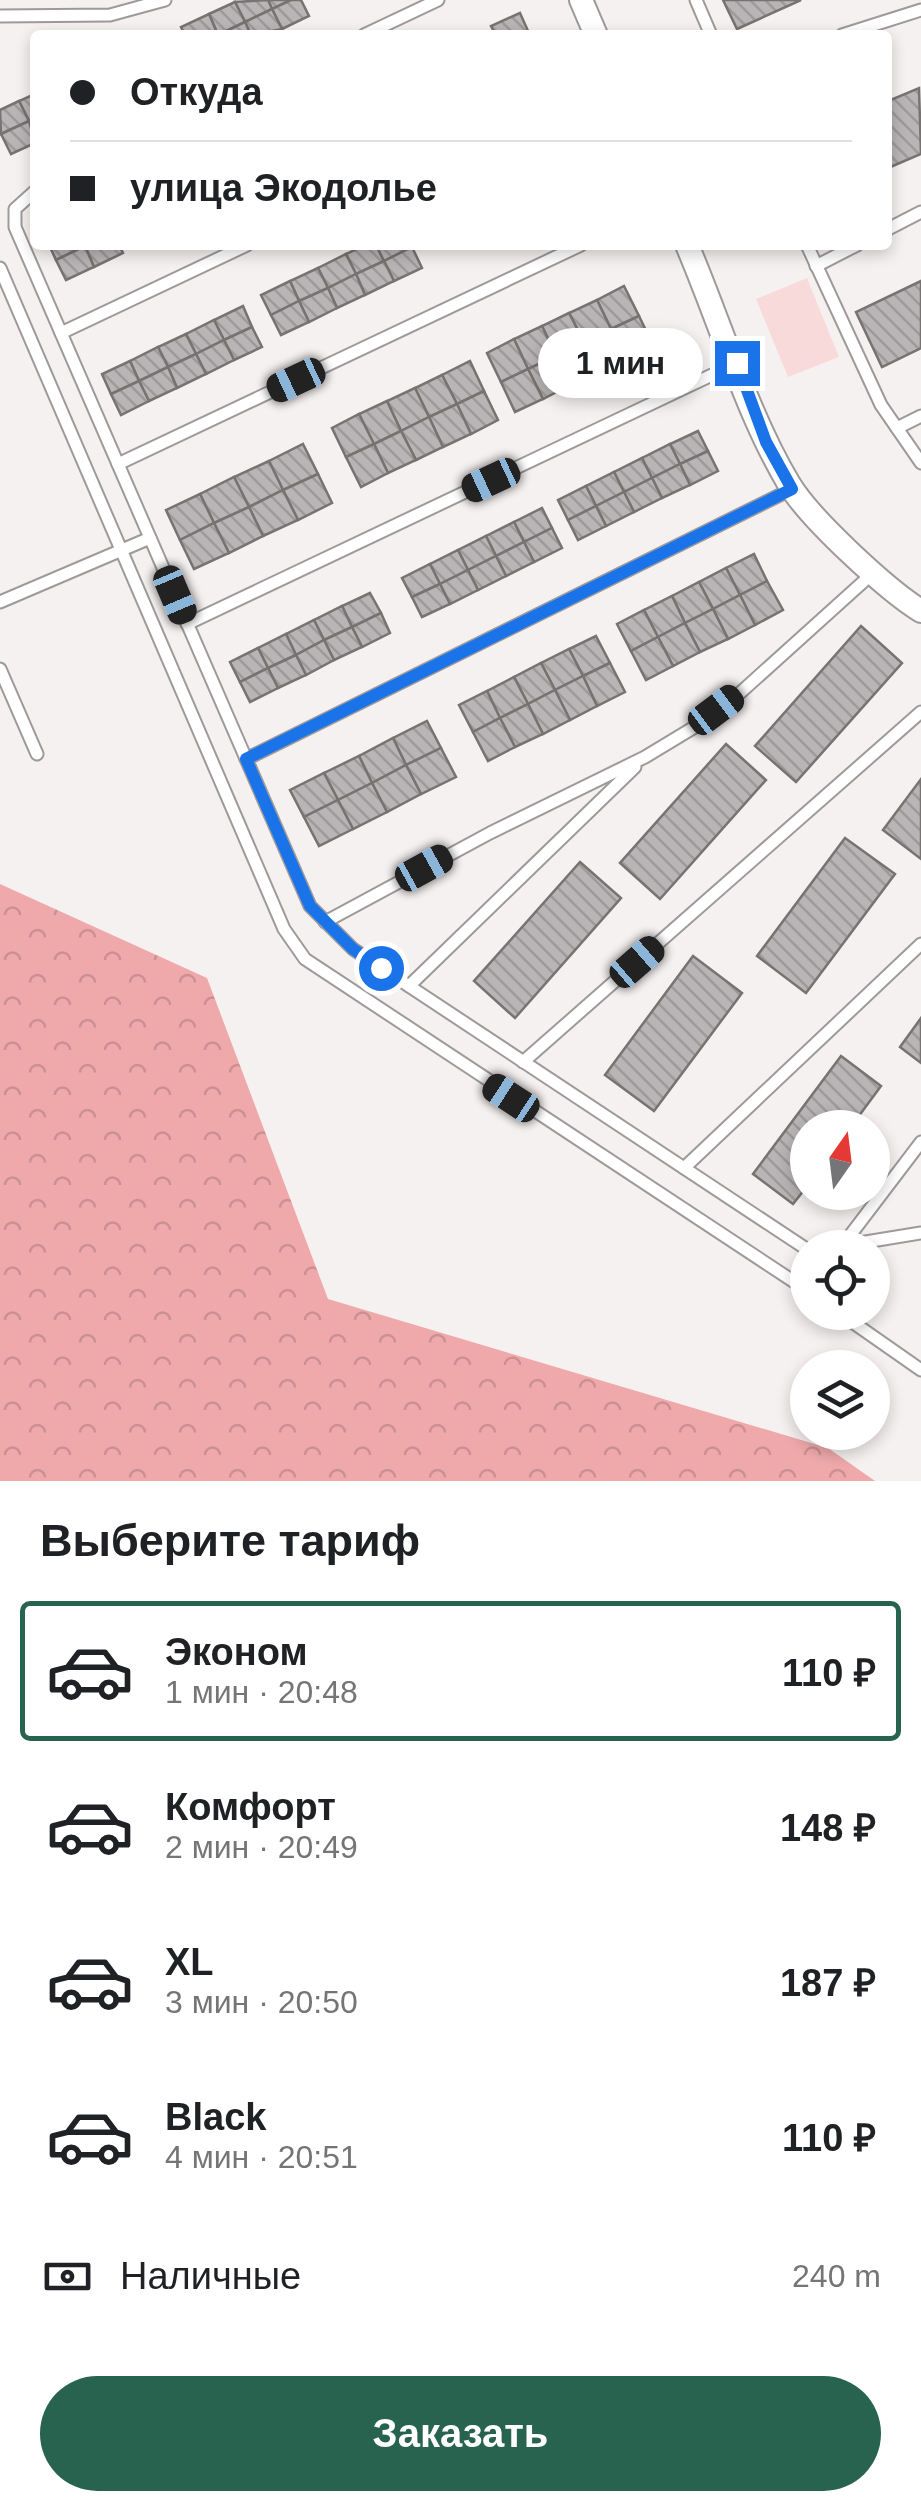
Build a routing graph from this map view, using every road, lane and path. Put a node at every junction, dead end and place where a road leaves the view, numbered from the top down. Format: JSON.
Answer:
{"nodes":[{"id":1,"x":165,"y":0,"type":"edge"},
{"id":2,"x":438,"y":0,"type":"edge"},
{"id":3,"x":580,"y":0,"type":"edge"},
{"id":4,"x":696,"y":0,"type":"edge"},
{"id":5,"x":921,"y":10,"type":"edge"},
{"id":6,"x":0,"y":16,"type":"edge"},
{"id":7,"x":375,"y":30,"type":"edge"},
{"id":8,"x":594,"y":30,"type":"edge"},
{"id":9,"x":710,"y":30,"type":"edge"},
{"id":10,"x":858,"y":30,"type":"edge"},
{"id":11,"x":30,"y":195,"type":"edge"},
{"id":12,"x":921,"y":212,"type":"edge"},
{"id":13,"x":892,"y":227,"type":"edge"},
{"id":14,"x":236,"y":250,"type":"edge"},
{"id":15,"x":570,"y":250,"type":"edge"},
{"id":16,"x":689,"y":250,"type":"edge"},
{"id":17,"x":809,"y":250,"type":"edge"},
{"id":18,"x":847,"y":250,"type":"edge"},
{"id":19,"x":816,"y":266,"type":"junction"},
{"id":20,"x":0,"y":268,"type":"edge"},
{"id":21,"x":62,"y":333,"type":"junction"},
{"id":22,"x":737,"y":363,"type":"junction"},
{"id":23,"x":921,"y":416,"type":"edge"},
{"id":24,"x":897,"y":428,"type":"junction"},
{"id":25,"x":921,"y":463,"type":"edge"},
{"id":26,"x":118,"y":464,"type":"junction"},
{"id":27,"x":792,"y":489,"type":"junction"},
{"id":28,"x":150,"y":538,"type":"junction"},
{"id":29,"x":121,"y":550,"type":"junction"},
{"id":30,"x":872,"y":572,"type":"junction"},
{"id":31,"x":0,"y":602,"type":"edge"},
{"id":32,"x":921,"y":611,"type":"edge"},
{"id":33,"x":187,"y":624,"type":"junction"},
{"id":34,"x":0,"y":669,"type":"edge"},
{"id":35,"x":921,"y":712,"type":"edge"},
{"id":36,"x":37,"y":754,"type":"dead end"},
{"id":37,"x":645,"y":757,"type":"junction"},
{"id":38,"x":246,"y":759,"type":"junction"},
{"id":39,"x":326,"y":922,"type":"junction"},
{"id":40,"x":921,"y":944,"type":"edge"},
{"id":41,"x":410,"y":986,"type":"junction"},
{"id":42,"x":523,"y":1062,"type":"junction"},
{"id":43,"x":921,"y":1142,"type":"edge"},
{"id":44,"x":684,"y":1168,"type":"junction"},
{"id":45,"x":851,"y":1230,"type":"edge"},
{"id":46,"x":921,"y":1233,"type":"edge"},
{"id":47,"x":790,"y":1238,"type":"edge"},
{"id":48,"x":890,"y":1238,"type":"edge"},
{"id":49,"x":790,"y":1279,"type":"edge"},
{"id":50,"x":864,"y":1330,"type":"edge"},
{"id":51,"x":921,"y":1370,"type":"edge"}],
"edges":[{"from":1,"to":6,"type":"lane"},
{"from":2,"to":7,"type":"lane"},
{"from":3,"to":8,"type":"street"},
{"from":4,"to":9,"type":"lane"},
{"from":5,"to":10,"type":"lane"},
{"from":11,"to":21,"type":"lane"},
{"from":12,"to":13,"type":"lane"},
{"from":14,"to":21,"type":"lane"},
{"from":15,"to":26,"type":"lane"},
{"from":16,"to":22,"type":"street"},
{"from":17,"to":19,"type":"lane"},
{"from":18,"to":19,"type":"lane"},
{"from":19,"to":24,"type":"lane"},
{"from":20,"to":29,"type":"lane"},
{"from":21,"to":26,"type":"lane"},
{"from":22,"to":27,"type":"street"},
{"from":22,"to":33,"type":"lane"},
{"from":23,"to":24,"type":"lane"},
{"from":24,"to":25,"type":"lane"},
{"from":26,"to":28,"type":"lane"},
{"from":27,"to":30,"type":"street"},
{"from":27,"to":38,"type":"lane"},
{"from":28,"to":29,"type":"lane"},
{"from":28,"to":33,"type":"lane"},
{"from":29,"to":31,"type":"lane"},
{"from":29,"to":49,"type":"lane"},
{"from":30,"to":32,"type":"street"},
{"from":30,"to":37,"type":"lane"},
{"from":33,"to":38,"type":"lane"},
{"from":34,"to":36,"type":"lane"},
{"from":35,"to":42,"type":"lane"},
{"from":37,"to":39,"type":"lane"},
{"from":37,"to":41,"type":"lane"},
{"from":38,"to":39,"type":"lane"},
{"from":39,"to":41,"type":"lane"},
{"from":40,"to":44,"type":"lane"},
{"from":41,"to":42,"type":"lane"},
{"from":42,"to":44,"type":"lane"},
{"from":43,"to":45,"type":"lane"},
{"from":44,"to":47,"type":"lane"},
{"from":46,"to":48,"type":"lane"},
{"from":50,"to":51,"type":"lane"}]}
